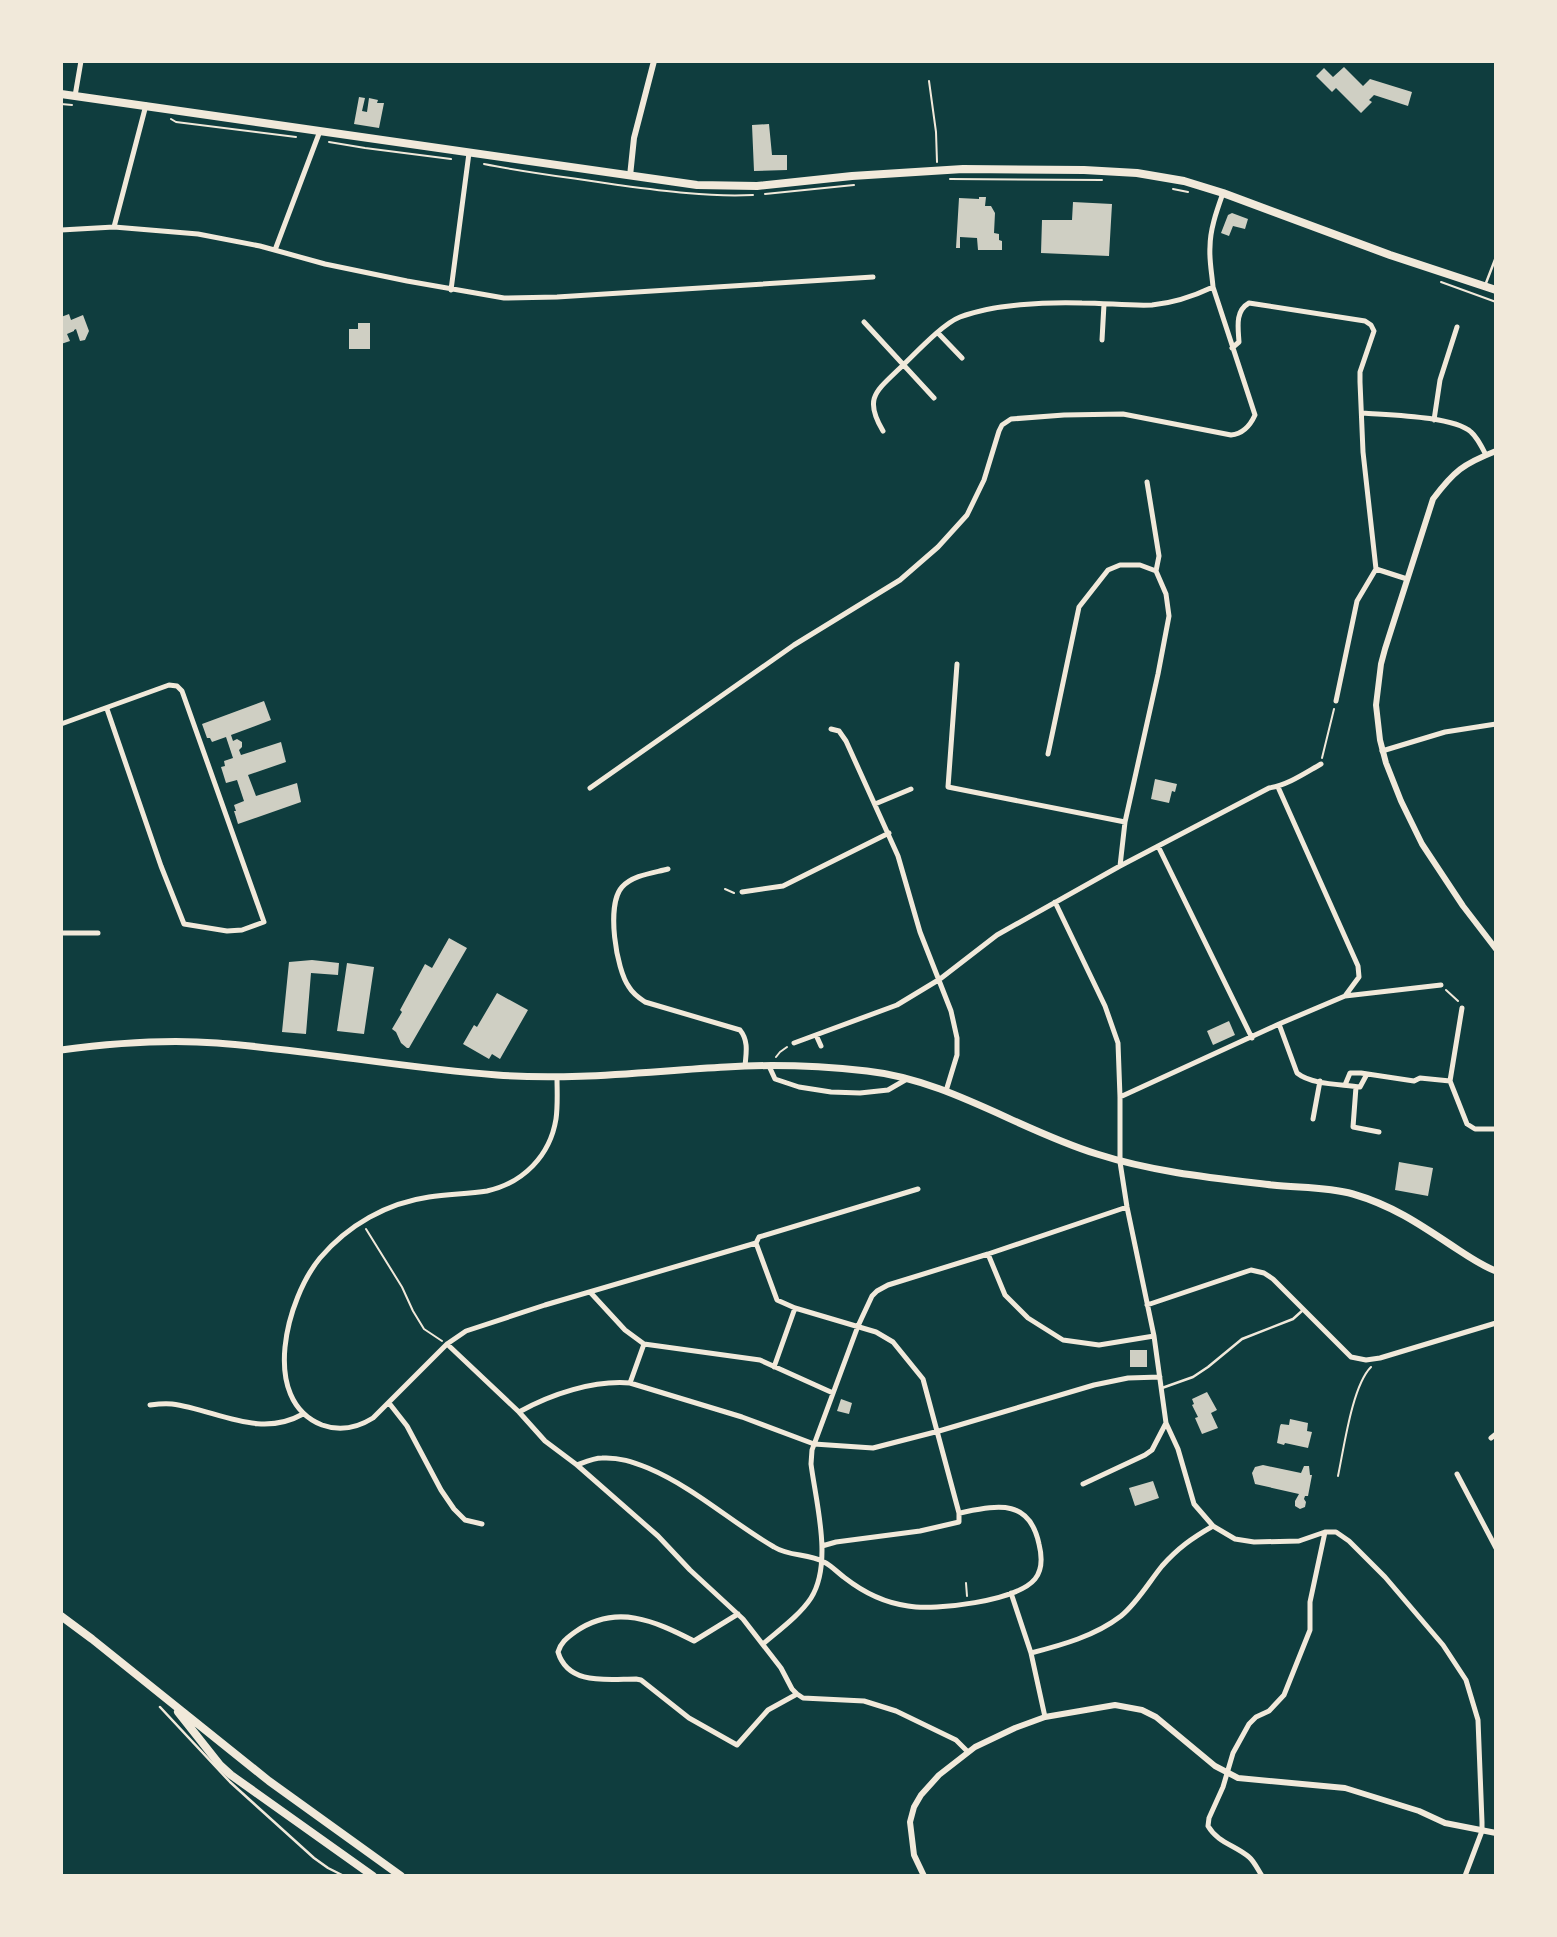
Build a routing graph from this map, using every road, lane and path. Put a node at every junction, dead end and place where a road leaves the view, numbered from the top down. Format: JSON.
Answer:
{"nodes":[{"id":1,"x":81,"y":61,"type":"edge"},
{"id":2,"x":654,"y":61,"type":"edge"},
{"id":3,"x":929,"y":81,"type":"dead end"},
{"id":4,"x":61,"y":94,"type":"edge"},
{"id":5,"x":75,"y":96,"type":"junction"},
{"id":6,"x":146,"y":105,"type":"junction"},
{"id":7,"x":166,"y":117,"type":"dead end"},
{"id":8,"x":318,"y":135,"type":"junction"},
{"id":9,"x":469,"y":157,"type":"junction"},
{"id":10,"x":937,"y":170,"type":"junction"},
{"id":11,"x":630,"y":176,"type":"junction"},
{"id":12,"x":1223,"y":193,"type":"junction"},
{"id":13,"x":114,"y":227,"type":"junction"},
{"id":14,"x":61,"y":230,"type":"edge"},
{"id":15,"x":275,"y":250,"type":"junction"},
{"id":16,"x":1496,"y":257,"type":"edge"},
{"id":17,"x":873,"y":277,"type":"dead end"},
{"id":18,"x":1213,"y":286,"type":"junction"},
{"id":19,"x":1485,"y":286,"type":"junction"},
{"id":20,"x":451,"y":290,"type":"junction"},
{"id":21,"x":1496,"y":290,"type":"edge"},
{"id":22,"x":1104,"y":304,"type":"junction"},
{"id":23,"x":864,"y":322,"type":"dead end"},
{"id":24,"x":1457,"y":327,"type":"dead end"},
{"id":25,"x":938,"y":333,"type":"junction"},
{"id":26,"x":1102,"y":340,"type":"dead end"},
{"id":27,"x":1232,"y":348,"type":"junction"},
{"id":28,"x":962,"y":358,"type":"dead end"},
{"id":29,"x":904,"y":365,"type":"junction"},
{"id":30,"x":934,"y":398,"type":"dead end"},
{"id":31,"x":1363,"y":413,"type":"junction"},
{"id":32,"x":1434,"y":420,"type":"junction"},
{"id":33,"x":883,"y":431,"type":"dead end"},
{"id":34,"x":1496,"y":451,"type":"edge"},
{"id":35,"x":1486,"y":455,"type":"junction"},
{"id":36,"x":1147,"y":482,"type":"dead end"},
{"id":37,"x":1376,"y":569,"type":"junction"},
{"id":38,"x":1156,"y":571,"type":"junction"},
{"id":39,"x":1408,"y":579,"type":"junction"},
{"id":40,"x":957,"y":664,"type":"dead end"},
{"id":41,"x":1336,"y":701,"type":"joint"},
{"id":42,"x":107,"y":709,"type":"junction"},
{"id":43,"x":1496,"y":723,"type":"edge"},
{"id":44,"x":61,"y":724,"type":"edge"},
{"id":45,"x":831,"y":729,"type":"dead end"},
{"id":46,"x":1382,"y":751,"type":"junction"},
{"id":47,"x":1048,"y":754,"type":"dead end"},
{"id":48,"x":1321,"y":764,"type":"joint"},
{"id":49,"x":1278,"y":787,"type":"junction"},
{"id":50,"x":590,"y":788,"type":"dead end"},
{"id":51,"x":911,"y":789,"type":"dead end"},
{"id":52,"x":875,"y":804,"type":"junction"},
{"id":53,"x":1125,"y":822,"type":"junction"},
{"id":54,"x":888,"y":833,"type":"junction"},
{"id":55,"x":1158,"y":846,"type":"junction"},
{"id":56,"x":1120,"y":866,"type":"junction"},
{"id":57,"x":668,"y":869,"type":"dead end"},
{"id":58,"x":725,"y":889,"type":"dead end"},
{"id":59,"x":742,"y":892,"type":"dead end"},
{"id":60,"x":733,"y":893,"type":"dead end"},
{"id":61,"x":1055,"y":902,"type":"junction"},
{"id":62,"x":61,"y":933,"type":"edge"},
{"id":63,"x":98,"y":933,"type":"dead end"},
{"id":64,"x":1496,"y":949,"type":"edge"},
{"id":65,"x":940,"y":979,"type":"junction"},
{"id":66,"x":1441,"y":985,"type":"joint"},
{"id":67,"x":1346,"y":996,"type":"junction"},
{"id":68,"x":1462,"y":1008,"type":"joint"},
{"id":69,"x":1279,"y":1024,"type":"junction"},
{"id":70,"x":816,"y":1035,"type":"junction"},
{"id":71,"x":1252,"y":1038,"type":"junction"},
{"id":72,"x":794,"y":1043,"type":"joint"},
{"id":73,"x":821,"y":1046,"type":"dead end"},
{"id":74,"x":61,"y":1050,"type":"edge"},
{"id":75,"x":780,"y":1052,"type":"dead end"},
{"id":76,"x":745,"y":1066,"type":"junction"},
{"id":77,"x":769,"y":1066,"type":"junction"},
{"id":78,"x":1367,"y":1074,"type":"junction"},
{"id":79,"x":557,"y":1077,"type":"junction"},
{"id":80,"x":908,"y":1079,"type":"junction"},
{"id":81,"x":1320,"y":1081,"type":"junction"},
{"id":82,"x":1450,"y":1081,"type":"junction"},
{"id":83,"x":1345,"y":1084,"type":"junction"},
{"id":84,"x":1356,"y":1087,"type":"junction"},
{"id":85,"x":946,"y":1091,"type":"junction"},
{"id":86,"x":1121,"y":1097,"type":"junction"},
{"id":87,"x":1313,"y":1119,"type":"dead end"},
{"id":88,"x":1496,"y":1129,"type":"edge"},
{"id":89,"x":1379,"y":1132,"type":"dead end"},
{"id":90,"x":1120,"y":1162,"type":"junction"},
{"id":91,"x":918,"y":1189,"type":"dead end"},
{"id":92,"x":1127,"y":1207,"type":"junction"},
{"id":93,"x":362,"y":1222,"type":"junction"},
{"id":94,"x":756,"y":1243,"type":"junction"},
{"id":95,"x":988,"y":1254,"type":"junction"},
{"id":96,"x":1496,"y":1271,"type":"edge"},
{"id":97,"x":590,"y":1292,"type":"junction"},
{"id":98,"x":1147,"y":1305,"type":"junction"},
{"id":99,"x":794,"y":1308,"type":"junction"},
{"id":100,"x":1303,"y":1310,"type":"junction"},
{"id":101,"x":1496,"y":1323,"type":"edge"},
{"id":102,"x":858,"y":1326,"type":"junction"},
{"id":103,"x":1154,"y":1336,"type":"junction"},
{"id":104,"x":447,"y":1344,"type":"junction"},
{"id":105,"x":644,"y":1344,"type":"junction"},
{"id":106,"x":1380,"y":1358,"type":"junction"},
{"id":107,"x":774,"y":1367,"type":"junction"},
{"id":108,"x":1160,"y":1377,"type":"junction"},
{"id":109,"x":630,"y":1383,"type":"junction"},
{"id":110,"x":1162,"y":1388,"type":"junction"},
{"id":111,"x":833,"y":1393,"type":"junction"},
{"id":112,"x":389,"y":1403,"type":"junction"},
{"id":113,"x":150,"y":1405,"type":"dead end"},
{"id":114,"x":519,"y":1412,"type":"junction"},
{"id":115,"x":303,"y":1414,"type":"junction"},
{"id":116,"x":1166,"y":1423,"type":"junction"},
{"id":117,"x":939,"y":1431,"type":"junction"},
{"id":118,"x":814,"y":1444,"type":"junction"},
{"id":119,"x":577,"y":1465,"type":"junction"},
{"id":120,"x":1457,"y":1474,"type":"dead end"},
{"id":121,"x":1338,"y":1476,"type":"dead end"},
{"id":122,"x":1083,"y":1484,"type":"dead end"},
{"id":123,"x":959,"y":1513,"type":"junction"},
{"id":124,"x":482,"y":1524,"type":"dead end"},
{"id":125,"x":1213,"y":1526,"type":"junction"},
{"id":126,"x":1325,"y":1532,"type":"junction"},
{"id":127,"x":822,"y":1546,"type":"junction"},
{"id":128,"x":1496,"y":1548,"type":"edge"},
{"id":129,"x":822,"y":1560,"type":"junction"},
{"id":130,"x":967,"y":1583,"type":"dead end"},
{"id":131,"x":1011,"y":1593,"type":"junction"},
{"id":132,"x":966,"y":1604,"type":"junction"},
{"id":133,"x":738,"y":1614,"type":"junction"},
{"id":134,"x":61,"y":1616,"type":"edge"},
{"id":135,"x":763,"y":1644,"type":"junction"},
{"id":136,"x":1031,"y":1653,"type":"junction"},
{"id":137,"x":797,"y":1694,"type":"junction"},
{"id":138,"x":169,"y":1702,"type":"junction"},
{"id":139,"x":160,"y":1707,"type":"dead end"},
{"id":140,"x":1045,"y":1717,"type":"junction"},
{"id":141,"x":968,"y":1752,"type":"junction"},
{"id":142,"x":1226,"y":1773,"type":"junction"},
{"id":143,"x":1482,"y":1831,"type":"junction"},
{"id":144,"x":1496,"y":1833,"type":"edge"},
{"id":145,"x":344,"y":1876,"type":"edge"},
{"id":146,"x":373,"y":1876,"type":"edge"},
{"id":147,"x":401,"y":1876,"type":"edge"},
{"id":148,"x":924,"y":1876,"type":"edge"},
{"id":149,"x":1262,"y":1876,"type":"edge"},
{"id":150,"x":1465,"y":1876,"type":"edge"}],
"edges":[{"from":1,"to":5,"type":"street"},
{"from":2,"to":11,"type":"street"},
{"from":3,"to":10,"type":"path"},
{"from":4,"to":5,"type":"main road"},
{"from":5,"to":6,"type":"main road"},
{"from":6,"to":8,"type":"main road"},
{"from":6,"to":13,"type":"street"},
{"from":7,"to":8,"type":"path"},
{"from":8,"to":9,"type":"main road"},
{"from":8,"to":9,"type":"path"},
{"from":8,"to":15,"type":"street"},
{"from":9,"to":11,"type":"main road"},
{"from":9,"to":20,"type":"street"},
{"from":10,"to":11,"type":"main road"},
{"from":10,"to":12,"type":"main road"},
{"from":12,"to":18,"type":"street"},
{"from":12,"to":19,"type":"main road"},
{"from":13,"to":14,"type":"street"},
{"from":13,"to":15,"type":"street"},
{"from":15,"to":20,"type":"street"},
{"from":16,"to":19,"type":"lane"},
{"from":17,"to":20,"type":"street"},
{"from":18,"to":22,"type":"street"},
{"from":18,"to":27,"type":"street"},
{"from":19,"to":21,"type":"main road"},
{"from":22,"to":25,"type":"street"},
{"from":22,"to":26,"type":"street"},
{"from":23,"to":29,"type":"street"},
{"from":24,"to":32,"type":"street"},
{"from":25,"to":28,"type":"street"},
{"from":25,"to":29,"type":"street"},
{"from":27,"to":31,"type":"street"},
{"from":27,"to":50,"type":"street"},
{"from":29,"to":30,"type":"street"},
{"from":29,"to":33,"type":"street"},
{"from":31,"to":32,"type":"street"},
{"from":31,"to":37,"type":"street"},
{"from":32,"to":35,"type":"street"},
{"from":34,"to":35,"type":"street"},
{"from":35,"to":39,"type":"street"},
{"from":36,"to":38,"type":"street"},
{"from":37,"to":39,"type":"street"},
{"from":37,"to":41,"type":"street"},
{"from":38,"to":47,"type":"street"},
{"from":38,"to":53,"type":"street"},
{"from":39,"to":46,"type":"street"},
{"from":40,"to":53,"type":"street"},
{"from":41,"to":48,"type":"path"},
{"from":42,"to":42,"type":"street"},
{"from":42,"to":44,"type":"street"},
{"from":43,"to":46,"type":"street"},
{"from":45,"to":52,"type":"street"},
{"from":46,"to":64,"type":"street"},
{"from":48,"to":49,"type":"street"},
{"from":49,"to":55,"type":"street"},
{"from":49,"to":67,"type":"street"},
{"from":51,"to":52,"type":"street"},
{"from":52,"to":54,"type":"street"},
{"from":53,"to":56,"type":"street"},
{"from":54,"to":59,"type":"street"},
{"from":54,"to":65,"type":"street"},
{"from":55,"to":56,"type":"street"},
{"from":55,"to":71,"type":"street"},
{"from":56,"to":61,"type":"street"},
{"from":57,"to":76,"type":"street"},
{"from":58,"to":60,"type":"path"},
{"from":61,"to":65,"type":"street"},
{"from":61,"to":86,"type":"street"},
{"from":62,"to":63,"type":"street"},
{"from":65,"to":70,"type":"street"},
{"from":65,"to":85,"type":"street"},
{"from":66,"to":67,"type":"street"},
{"from":66,"to":68,"type":"path"},
{"from":67,"to":69,"type":"street"},
{"from":68,"to":82,"type":"street"},
{"from":69,"to":71,"type":"street"},
{"from":69,"to":81,"type":"street"},
{"from":70,"to":72,"type":"street"},
{"from":70,"to":73,"type":"street"},
{"from":71,"to":86,"type":"street"},
{"from":72,"to":75,"type":"path"},
{"from":74,"to":79,"type":"main road"},
{"from":76,"to":77,"type":"main road"},
{"from":76,"to":79,"type":"main road"},
{"from":77,"to":80,"type":"main road"},
{"from":77,"to":80,"type":"street"},
{"from":78,"to":82,"type":"street"},
{"from":78,"to":83,"type":"street"},
{"from":78,"to":84,"type":"street"},
{"from":79,"to":93,"type":"street"},
{"from":80,"to":85,"type":"main road"},
{"from":81,"to":83,"type":"street"},
{"from":81,"to":87,"type":"street"},
{"from":82,"to":88,"type":"street"},
{"from":83,"to":84,"type":"street"},
{"from":84,"to":89,"type":"street"},
{"from":85,"to":90,"type":"main road"},
{"from":86,"to":90,"type":"street"},
{"from":90,"to":92,"type":"street"},
{"from":90,"to":96,"type":"main road"},
{"from":91,"to":94,"type":"street"},
{"from":92,"to":95,"type":"street"},
{"from":92,"to":98,"type":"street"},
{"from":93,"to":104,"type":"path"},
{"from":93,"to":115,"type":"street"},
{"from":94,"to":97,"type":"street"},
{"from":94,"to":99,"type":"street"},
{"from":95,"to":102,"type":"street"},
{"from":95,"to":103,"type":"street"},
{"from":97,"to":104,"type":"street"},
{"from":97,"to":105,"type":"street"},
{"from":98,"to":100,"type":"street"},
{"from":98,"to":103,"type":"street"},
{"from":99,"to":102,"type":"street"},
{"from":99,"to":107,"type":"street"},
{"from":100,"to":106,"type":"street"},
{"from":100,"to":110,"type":"lane"},
{"from":101,"to":106,"type":"street"},
{"from":102,"to":111,"type":"street"},
{"from":102,"to":117,"type":"street"},
{"from":103,"to":108,"type":"street"},
{"from":104,"to":112,"type":"street"},
{"from":104,"to":114,"type":"street"},
{"from":105,"to":107,"type":"street"},
{"from":105,"to":109,"type":"street"},
{"from":106,"to":121,"type":"path"},
{"from":107,"to":111,"type":"street"},
{"from":108,"to":110,"type":"street"},
{"from":108,"to":117,"type":"street"},
{"from":109,"to":114,"type":"street"},
{"from":109,"to":118,"type":"street"},
{"from":110,"to":116,"type":"street"},
{"from":111,"to":118,"type":"street"},
{"from":112,"to":115,"type":"street"},
{"from":112,"to":124,"type":"street"},
{"from":113,"to":115,"type":"street"},
{"from":114,"to":119,"type":"street"},
{"from":116,"to":122,"type":"street"},
{"from":116,"to":125,"type":"street"},
{"from":117,"to":118,"type":"street"},
{"from":117,"to":123,"type":"street"},
{"from":118,"to":127,"type":"street"},
{"from":119,"to":129,"type":"street"},
{"from":119,"to":133,"type":"street"},
{"from":120,"to":128,"type":"street"},
{"from":123,"to":127,"type":"street"},
{"from":123,"to":131,"type":"street"},
{"from":125,"to":126,"type":"street"},
{"from":125,"to":136,"type":"street"},
{"from":126,"to":142,"type":"street"},
{"from":126,"to":143,"type":"street"},
{"from":127,"to":129,"type":"street"},
{"from":129,"to":132,"type":"street"},
{"from":129,"to":135,"type":"street"},
{"from":130,"to":132,"type":"path"},
{"from":131,"to":132,"type":"street"},
{"from":131,"to":136,"type":"street"},
{"from":133,"to":135,"type":"street"},
{"from":133,"to":137,"type":"street"},
{"from":134,"to":138,"type":"main road"},
{"from":135,"to":137,"type":"street"},
{"from":136,"to":140,"type":"street"},
{"from":137,"to":141,"type":"street"},
{"from":138,"to":146,"type":"main road"},
{"from":138,"to":147,"type":"main road"},
{"from":139,"to":145,"type":"lane"},
{"from":140,"to":141,"type":"street"},
{"from":140,"to":142,"type":"street"},
{"from":141,"to":148,"type":"street"},
{"from":142,"to":143,"type":"street"},
{"from":142,"to":149,"type":"street"},
{"from":143,"to":144,"type":"street"},
{"from":143,"to":150,"type":"street"}]}
